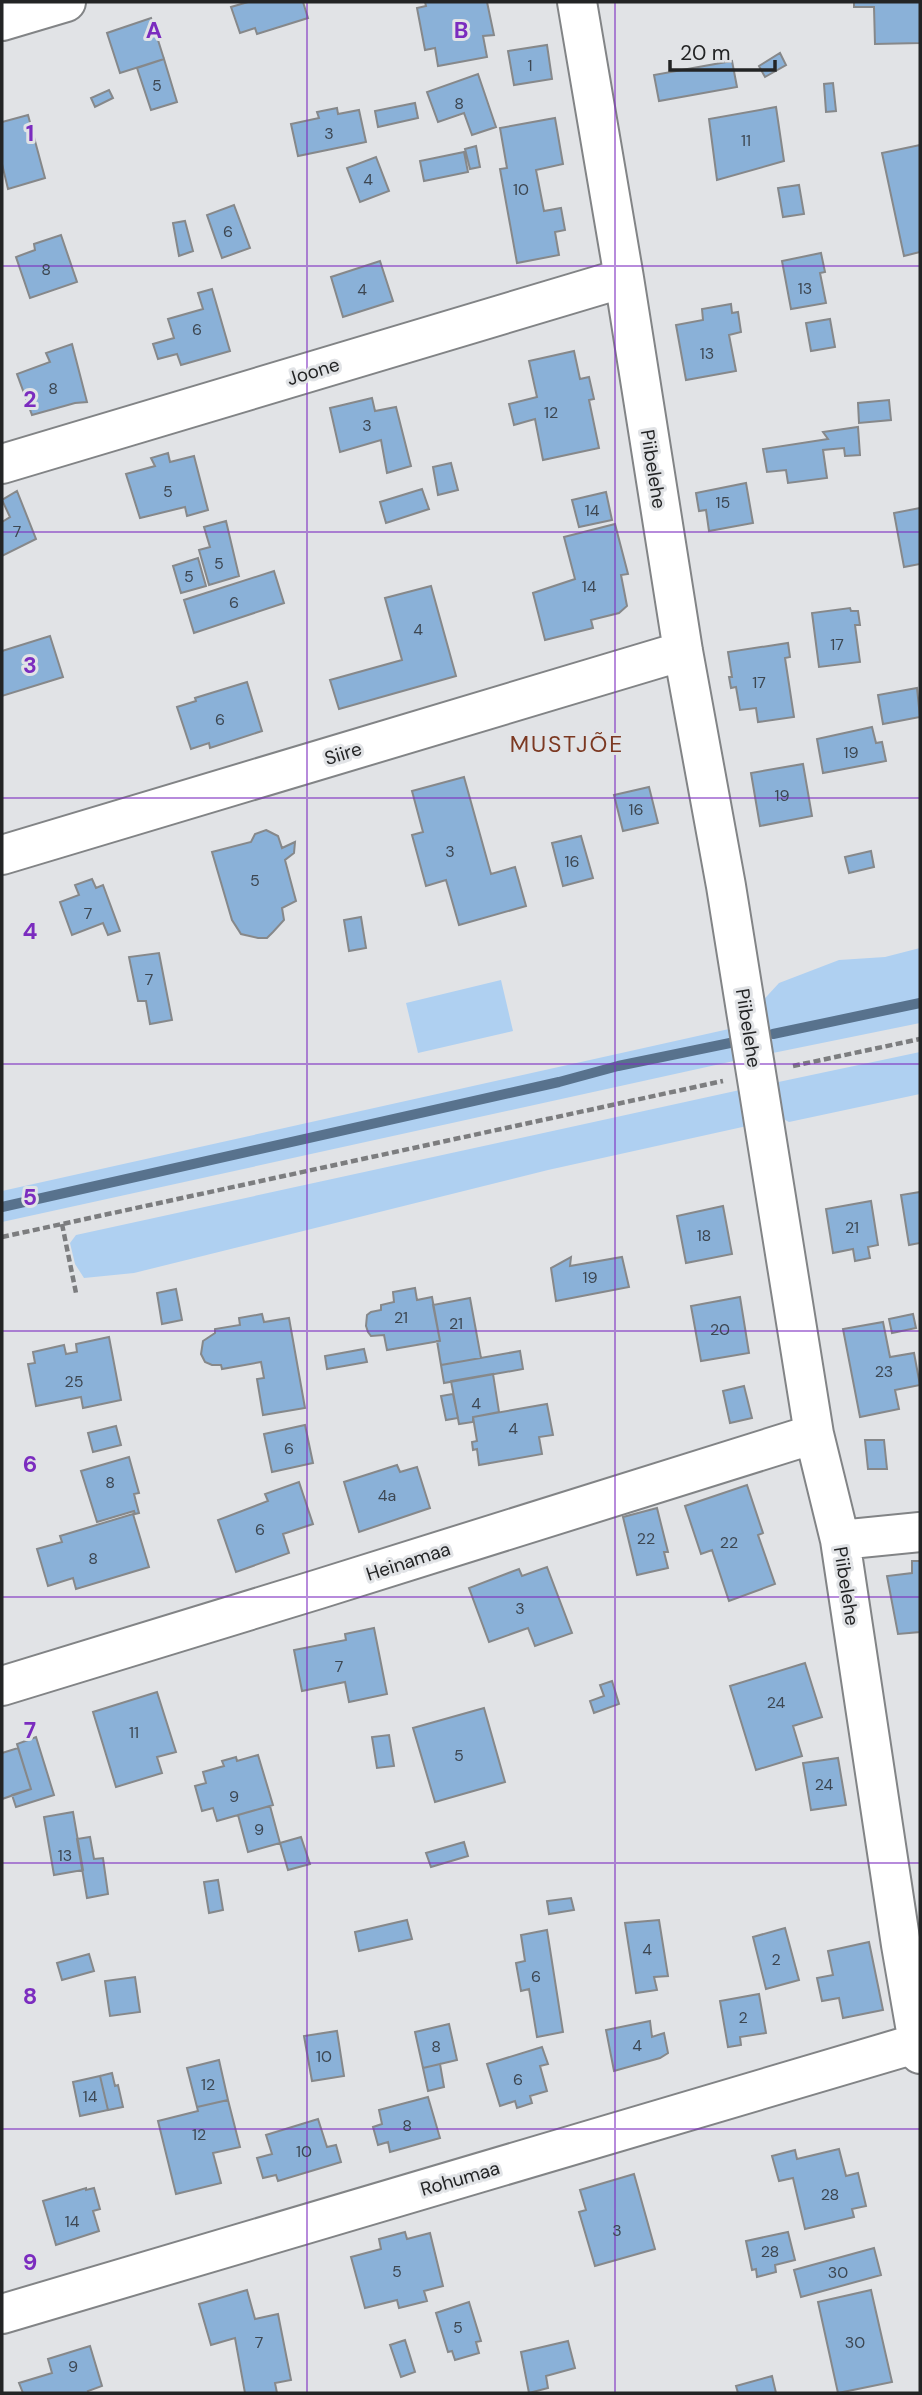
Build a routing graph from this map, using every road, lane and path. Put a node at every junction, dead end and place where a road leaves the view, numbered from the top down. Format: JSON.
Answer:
{"nodes":[{"id":1,"x":66,"y":2,"type":"edge"},
{"id":2,"x":576,"y":2,"type":"edge"},
{"id":3,"x":2,"y":21,"type":"edge"},
{"id":4,"x":624,"y":278,"type":"junction"},
{"id":5,"x":2,"y":464,"type":"edge"},
{"id":6,"x":683,"y":651,"type":"junction"},
{"id":7,"x":2,"y":855,"type":"edge"},
{"id":8,"x":920,"y":1039,"type":"edge"},
{"id":9,"x":756,"y":1073,"type":"junction"},
{"id":10,"x":62,"y":1224,"type":"junction"},
{"id":11,"x":2,"y":1237,"type":"edge"},
{"id":12,"x":76,"y":1293,"type":"dead end"},
{"id":13,"x":814,"y":1434,"type":"junction"},
{"id":14,"x":920,"y":1532,"type":"edge"},
{"id":15,"x":840,"y":1540,"type":"junction"},
{"id":16,"x":2,"y":1686,"type":"edge"},
{"id":17,"x":911,"y":1944,"type":"edge"},
{"id":18,"x":919,"y":2049,"type":"edge"},
{"id":19,"x":2,"y":2314,"type":"edge"}],
"edges":[{"from":1,"to":3,"type":"street"},
{"from":2,"to":4,"type":"street","name":"Piibelehe"},
{"from":4,"to":5,"type":"street","name":"Joone"},
{"from":4,"to":6,"type":"street","name":"Piibelehe"},
{"from":6,"to":7,"type":"street","name":"Siire"},
{"from":6,"to":9,"type":"street","name":"Piibelehe"},
{"from":8,"to":9,"type":"path"},
{"from":9,"to":10,"type":"path"},
{"from":9,"to":13,"type":"street","name":"Piibelehe"},
{"from":10,"to":11,"type":"path"},
{"from":10,"to":12,"type":"path"},
{"from":13,"to":15,"type":"street","name":"Piibelehe"},
{"from":13,"to":16,"type":"street","name":"Heinamaa"},
{"from":14,"to":15,"type":"street"},
{"from":15,"to":17,"type":"street","name":"Piibelehe"},
{"from":17,"to":18,"type":"street","name":"Piibelehe"},
{"from":18,"to":19,"type":"street","name":"Rohumaa"}]}
